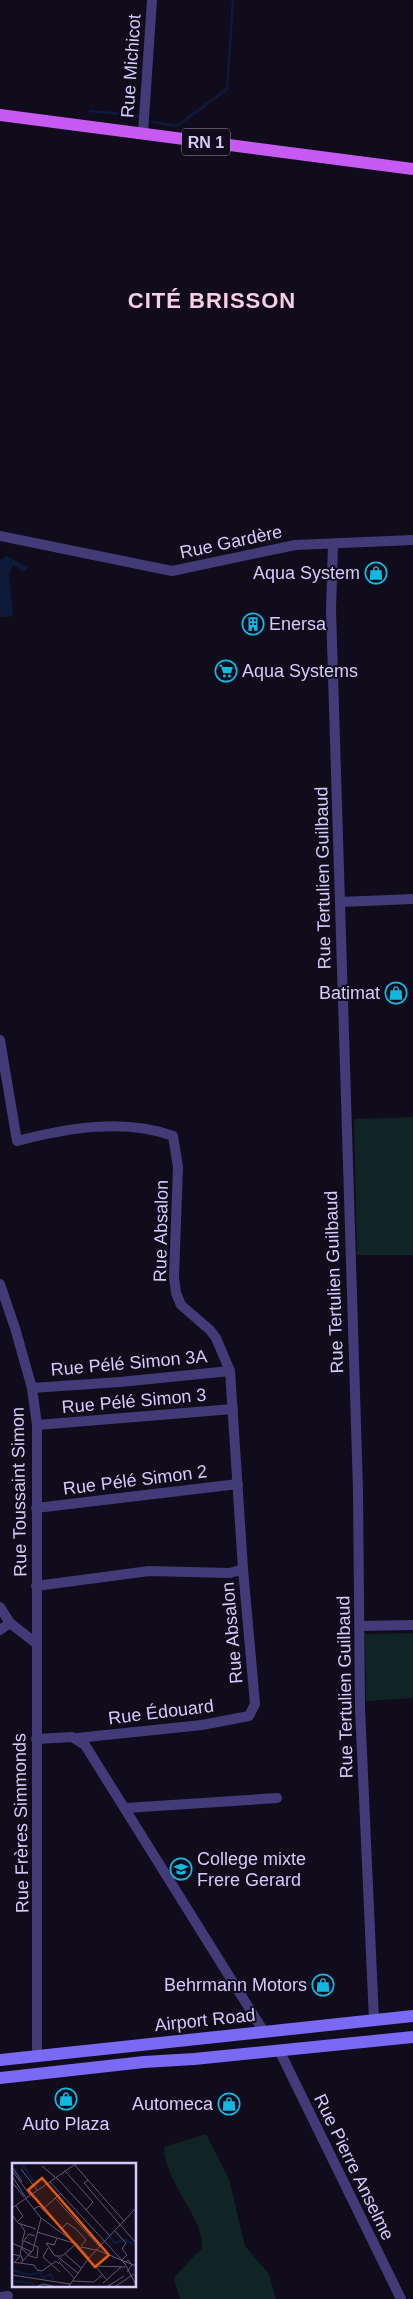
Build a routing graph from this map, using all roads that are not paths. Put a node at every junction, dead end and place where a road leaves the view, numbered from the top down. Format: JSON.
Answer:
{"nodes":[{"id":1,"x":152,"y":0,"type":"edge"},
{"id":2,"x":0,"y":115,"type":"edge"},
{"id":3,"x":143,"y":134,"type":"junction"},
{"id":4,"x":413,"y":169,"type":"edge"},
{"id":5,"x":0,"y":536,"type":"edge"},
{"id":6,"x":413,"y":540,"type":"edge"},
{"id":7,"x":333,"y":544,"type":"junction"},
{"id":8,"x":413,"y":899,"type":"edge"},
{"id":9,"x":340,"y":902,"type":"junction"},
{"id":10,"x":0,"y":1040,"type":"edge"},
{"id":11,"x":0,"y":1284,"type":"edge"},
{"id":12,"x":230,"y":1371,"type":"junction"},
{"id":13,"x":32,"y":1388,"type":"junction"},
{"id":14,"x":233,"y":1409,"type":"junction"},
{"id":15,"x":37,"y":1425,"type":"junction"},
{"id":16,"x":238,"y":1484,"type":"junction"},
{"id":17,"x":36,"y":1508,"type":"junction"},
{"id":18,"x":243,"y":1569,"type":"junction"},
{"id":19,"x":36,"y":1586,"type":"junction"},
{"id":20,"x":0,"y":1607,"type":"edge"},
{"id":21,"x":10,"y":1623,"type":"junction"},
{"id":22,"x":413,"y":1625,"type":"edge"},
{"id":23,"x":360,"y":1626,"type":"junction"},
{"id":24,"x":0,"y":1630,"type":"edge"},
{"id":25,"x":37,"y":1644,"type":"junction"},
{"id":26,"x":249,"y":1716,"type":"joint"},
{"id":27,"x":77,"y":1738,"type":"junction"},
{"id":28,"x":36,"y":1739,"type":"junction"},
{"id":29,"x":278,"y":1798,"type":"dead end"},
{"id":30,"x":126,"y":1808,"type":"junction"},
{"id":31,"x":413,"y":2016,"type":"edge"},
{"id":32,"x":374,"y":2020,"type":"junction"},
{"id":33,"x":264,"y":2032,"type":"junction"},
{"id":34,"x":413,"y":2037,"type":"edge"},
{"id":35,"x":279,"y":2050,"type":"junction"},
{"id":36,"x":37,"y":2055,"type":"junction"},
{"id":37,"x":0,"y":2060,"type":"edge"},
{"id":38,"x":39,"y":2073,"type":"junction"},
{"id":39,"x":0,"y":2078,"type":"edge"},
{"id":40,"x":400,"y":2299,"type":"edge"}],
"edges":[{"from":1,"to":3,"type":"street","name":"Rue Michicot"},
{"from":2,"to":3,"type":"main road","number":"RN 1"},
{"from":3,"to":4,"type":"main road","number":"RN 1"},
{"from":5,"to":7,"type":"street","name":"Rue Gardère"},
{"from":6,"to":7,"type":"street","name":"Rue Gardère"},
{"from":7,"to":9,"type":"street","name":"Rue Tertulien Guilbaud"},
{"from":8,"to":9,"type":"street"},
{"from":9,"to":23,"type":"street","name":"Rue Tertulien Guilbaud"},
{"from":10,"to":12,"type":"street","name":"Rue Absalon"},
{"from":11,"to":13,"type":"street","name":"Rue Toussaint Simon"},
{"from":12,"to":13,"type":"street","name":"Rue Pélé Simon 3A"},
{"from":12,"to":14,"type":"street","name":"Rue Absalon"},
{"from":13,"to":15,"type":"street","name":"Rue Toussaint Simon"},
{"from":14,"to":15,"type":"street","name":"Rue Pélé Simon 3"},
{"from":14,"to":16,"type":"street","name":"Rue Absalon"},
{"from":15,"to":17,"type":"street","name":"Rue Toussaint Simon"},
{"from":16,"to":17,"type":"street","name":"Rue Pélé Simon 2"},
{"from":16,"to":18,"type":"street","name":"Rue Absalon"},
{"from":17,"to":19,"type":"street","name":"Rue Toussaint Simon"},
{"from":18,"to":19,"type":"street"},
{"from":18,"to":26,"type":"street","name":"Rue Absalon"},
{"from":19,"to":25,"type":"street","name":"Rue Toussaint Simon"},
{"from":20,"to":21,"type":"street"},
{"from":21,"to":24,"type":"street"},
{"from":21,"to":25,"type":"street"},
{"from":22,"to":23,"type":"street"},
{"from":23,"to":32,"type":"street","name":"Rue Tertulien Guilbaud"},
{"from":25,"to":28,"type":"street","name":"Rue Frères Simmonds"},
{"from":26,"to":27,"type":"street","name":"Rue Édouard"},
{"from":27,"to":28,"type":"street","name":"Rue Édouard"},
{"from":27,"to":30,"type":"street"},
{"from":28,"to":36,"type":"street","name":"Rue Frères Simmonds"},
{"from":29,"to":30,"type":"street"},
{"from":30,"to":33,"type":"street"},
{"from":31,"to":32,"type":"main road","name":"Airport Road"},
{"from":32,"to":33,"type":"main road","name":"Airport Road"},
{"from":33,"to":36,"type":"main road","name":"Airport Road"},
{"from":34,"to":35,"type":"main road","name":"Airport Road"},
{"from":35,"to":38,"type":"main road","name":"Airport Road"},
{"from":35,"to":40,"type":"street","name":"Rue Pierre Anselme"},
{"from":36,"to":37,"type":"main road","name":"Airport Road"},
{"from":36,"to":38,"type":"main road"},
{"from":38,"to":39,"type":"main road","name":"Airport Road"}]}
